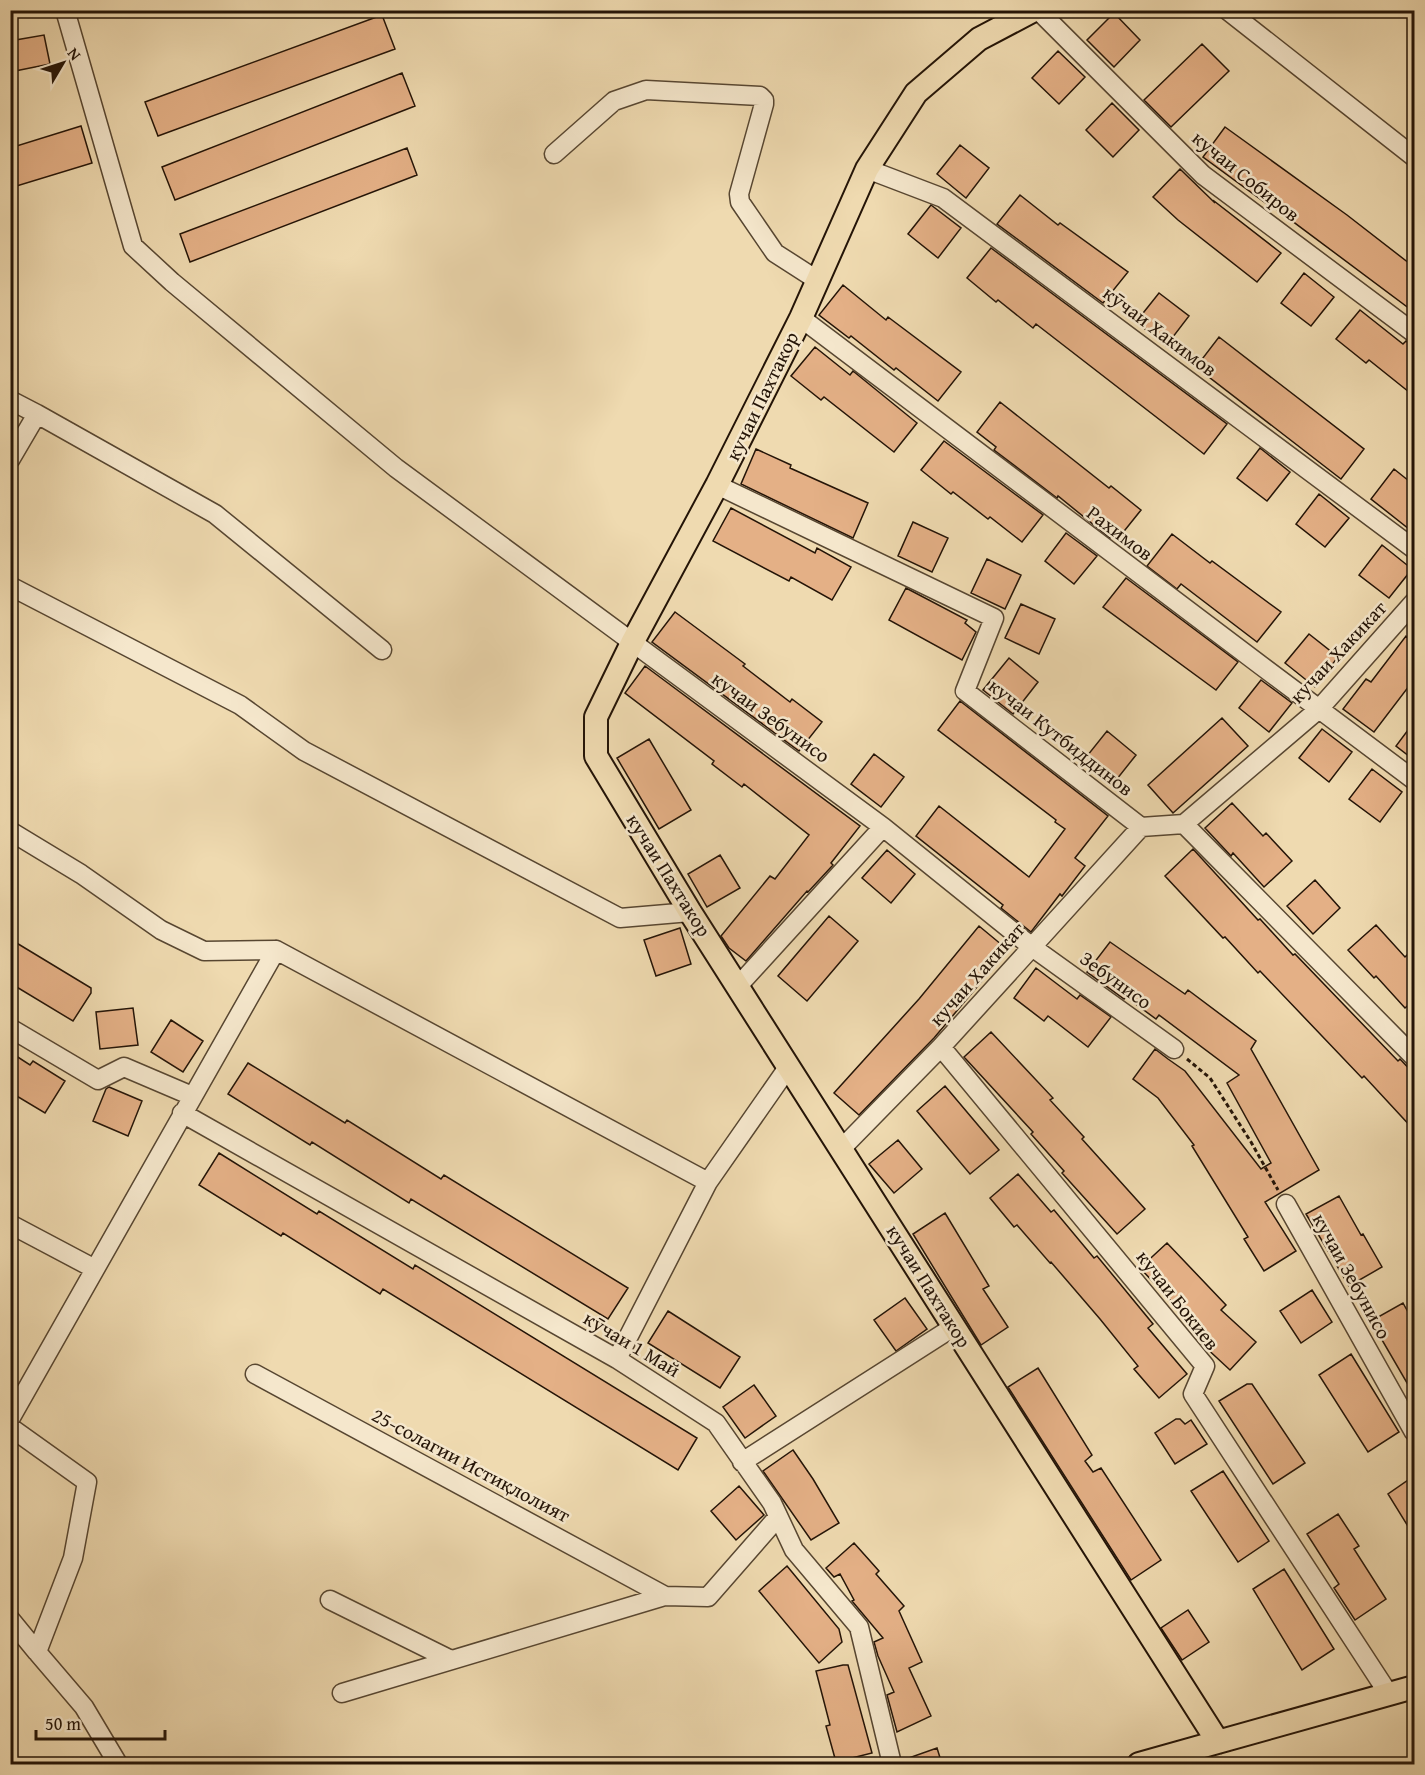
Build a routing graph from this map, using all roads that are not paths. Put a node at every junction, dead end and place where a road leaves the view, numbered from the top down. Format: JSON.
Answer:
{"nodes":[{"id":1,"x":64,"y":10,"type":"edge"},
{"id":2,"x":1036,"y":10,"type":"edge"},
{"id":3,"x":1227,"y":10,"type":"edge"},
{"id":4,"x":554,"y":154,"type":"dead end"},
{"id":5,"x":1414,"y":157,"type":"edge"},
{"id":6,"x":867,"y":169,"type":"junction"},
{"id":7,"x":818,"y":280,"type":"junction"},
{"id":8,"x":801,"y":318,"type":"junction"},
{"id":9,"x":1414,"y":333,"type":"edge"},
{"id":10,"x":10,"y":400,"type":"edge"},
{"id":11,"x":37,"y":414,"type":"junction"},
{"id":12,"x":10,"y":460,"type":"edge"},
{"id":13,"x":717,"y":485,"type":"junction"},
{"id":14,"x":1414,"y":549,"type":"edge"},
{"id":15,"x":10,"y":586,"type":"edge"},
{"id":16,"x":1414,"y":602,"type":"edge"},
{"id":17,"x":632,"y":643,"type":"junction"},
{"id":18,"x":382,"y":650,"type":"dead end"},
{"id":19,"x":1319,"y":709,"type":"junction"},
{"id":20,"x":1414,"y":780,"type":"edge"},
{"id":21,"x":1184,"y":824,"type":"junction"},
{"id":22,"x":883,"y":827,"type":"junction"},
{"id":23,"x":1141,"y":827,"type":"junction"},
{"id":24,"x":10,"y":831,"type":"edge"},
{"id":25,"x":690,"y":912,"type":"junction"},
{"id":26,"x":1032,"y":947,"type":"junction"},
{"id":27,"x":276,"y":950,"type":"junction"},
{"id":28,"x":738,"y":986,"type":"junction"},
{"id":29,"x":10,"y":1028,"type":"edge"},
{"id":30,"x":941,"y":1047,"type":"junction"},
{"id":31,"x":1174,"y":1049,"type":"road end"},
{"id":32,"x":1414,"y":1057,"type":"edge"},
{"id":33,"x":789,"y":1066,"type":"junction"},
{"id":34,"x":192,"y":1096,"type":"junction"},
{"id":35,"x":182,"y":1113,"type":"junction"},
{"id":36,"x":842,"y":1148,"type":"junction"},
{"id":37,"x":708,"y":1182,"type":"junction"},
{"id":38,"x":1286,"y":1204,"type":"road end"},
{"id":39,"x":10,"y":1224,"type":"edge"},
{"id":40,"x":95,"y":1269,"type":"junction"},
{"id":41,"x":955,"y":1326,"type":"junction"},
{"id":42,"x":617,"y":1359,"type":"junction"},
{"id":43,"x":255,"y":1374,"type":"dead end"},
{"id":44,"x":10,"y":1419,"type":"edge"},
{"id":45,"x":10,"y":1427,"type":"edge"},
{"id":46,"x":1414,"y":1432,"type":"edge"},
{"id":47,"x":742,"y":1462,"type":"junction"},
{"id":48,"x":778,"y":1517,"type":"junction"},
{"id":49,"x":665,"y":1596,"type":"junction"},
{"id":50,"x":330,"y":1600,"type":"dead end"},
{"id":51,"x":10,"y":1618,"type":"edge"},
{"id":52,"x":37,"y":1652,"type":"junction"},
{"id":53,"x":452,"y":1660,"type":"junction"},
{"id":54,"x":1414,"y":1687,"type":"edge"},
{"id":55,"x":342,"y":1693,"type":"dead end"},
{"id":56,"x":1388,"y":1694,"type":"junction"},
{"id":57,"x":1218,"y":1742,"type":"junction"},
{"id":58,"x":118,"y":1764,"type":"edge"},
{"id":59,"x":892,"y":1764,"type":"edge"},
{"id":60,"x":1139,"y":1764,"type":"edge"}],
"edges":[{"from":1,"to":17,"type":"street","name":"кучаи Зебунисо"},
{"from":2,"to":6,"type":"main road","name":"кучаи Пахтакор"},
{"from":2,"to":9,"type":"street","name":"кучаи Собиров"},
{"from":3,"to":5,"type":"street"},
{"from":4,"to":7,"type":"street"},
{"from":6,"to":7,"type":"main road","name":"кучаи Пахтакор"},
{"from":6,"to":14,"type":"street","name":"кӯчаи Хакимов"},
{"from":7,"to":8,"type":"main road","name":"кучаи Пахтакор"},
{"from":8,"to":13,"type":"main road","name":"кучаи Пахтакор"},
{"from":8,"to":19,"type":"street","name":"Рахимов"},
{"from":10,"to":11,"type":"street"},
{"from":11,"to":12,"type":"street"},
{"from":11,"to":18,"type":"street"},
{"from":13,"to":17,"type":"main road","name":"кучаи Пахтакор"},
{"from":13,"to":23,"type":"street","name":"кучаи Кутбиддинов"},
{"from":15,"to":25,"type":"street"},
{"from":16,"to":19,"type":"street","name":"кучаи Хакикат"},
{"from":17,"to":22,"type":"street","name":"кучаи Зебунисо"},
{"from":17,"to":25,"type":"main road","name":"кучаи Пахтакор"},
{"from":19,"to":20,"type":"street","name":"Рахимов"},
{"from":19,"to":21,"type":"street","name":"кучаи Хакикат"},
{"from":21,"to":23,"type":"street"},
{"from":21,"to":32,"type":"street"},
{"from":22,"to":26,"type":"street","name":"кучаи Зебунисо"},
{"from":22,"to":28,"type":"street"},
{"from":23,"to":26,"type":"street","name":"кучаи Хакикат"},
{"from":24,"to":27,"type":"street"},
{"from":25,"to":28,"type":"main road","name":"кучаи Пахтакор"},
{"from":26,"to":30,"type":"street","name":"кучаи Хакикат"},
{"from":26,"to":31,"type":"street","name":"Зебунисо"},
{"from":27,"to":34,"type":"street"},
{"from":27,"to":37,"type":"street"},
{"from":28,"to":33,"type":"main road","name":"кучаи Пахтакор"},
{"from":29,"to":34,"type":"street"},
{"from":30,"to":36,"type":"street","name":"кучаи Хакикат"},
{"from":30,"to":56,"type":"street","name":"кучаи Бокиев"},
{"from":33,"to":36,"type":"main road","name":"кучаи Пахтакор"},
{"from":33,"to":37,"type":"street"},
{"from":34,"to":35,"type":"street"},
{"from":35,"to":40,"type":"street"},
{"from":35,"to":42,"type":"street","name":"кӯчаи 1 Май"},
{"from":36,"to":41,"type":"main road","name":"кучаи Пахтакор"},
{"from":37,"to":42,"type":"street"},
{"from":38,"to":46,"type":"street","name":"кучаи Зебунисо"},
{"from":39,"to":40,"type":"street"},
{"from":40,"to":44,"type":"street"},
{"from":41,"to":47,"type":"street"},
{"from":41,"to":57,"type":"main road","name":"кучаи Пахтакор"},
{"from":42,"to":47,"type":"street","name":"кӯчаи 1 Май"},
{"from":43,"to":49,"type":"street","name":"25-солагии Истиқлолият"},
{"from":45,"to":52,"type":"street"},
{"from":47,"to":48,"type":"street","name":"кӯчаи 1 Май"},
{"from":48,"to":49,"type":"street","name":"25-солагии Истиқлолият"},
{"from":48,"to":59,"type":"street","name":"кӯчаи 1 Май"},
{"from":49,"to":53,"type":"street","name":"25-солагии Истиқлолият"},
{"from":50,"to":53,"type":"street"},
{"from":51,"to":52,"type":"street"},
{"from":52,"to":58,"type":"street"},
{"from":53,"to":55,"type":"street","name":"25-солагии Истиқлолият"},
{"from":54,"to":56,"type":"main road"},
{"from":56,"to":57,"type":"main road"},
{"from":57,"to":60,"type":"main road"}]}
